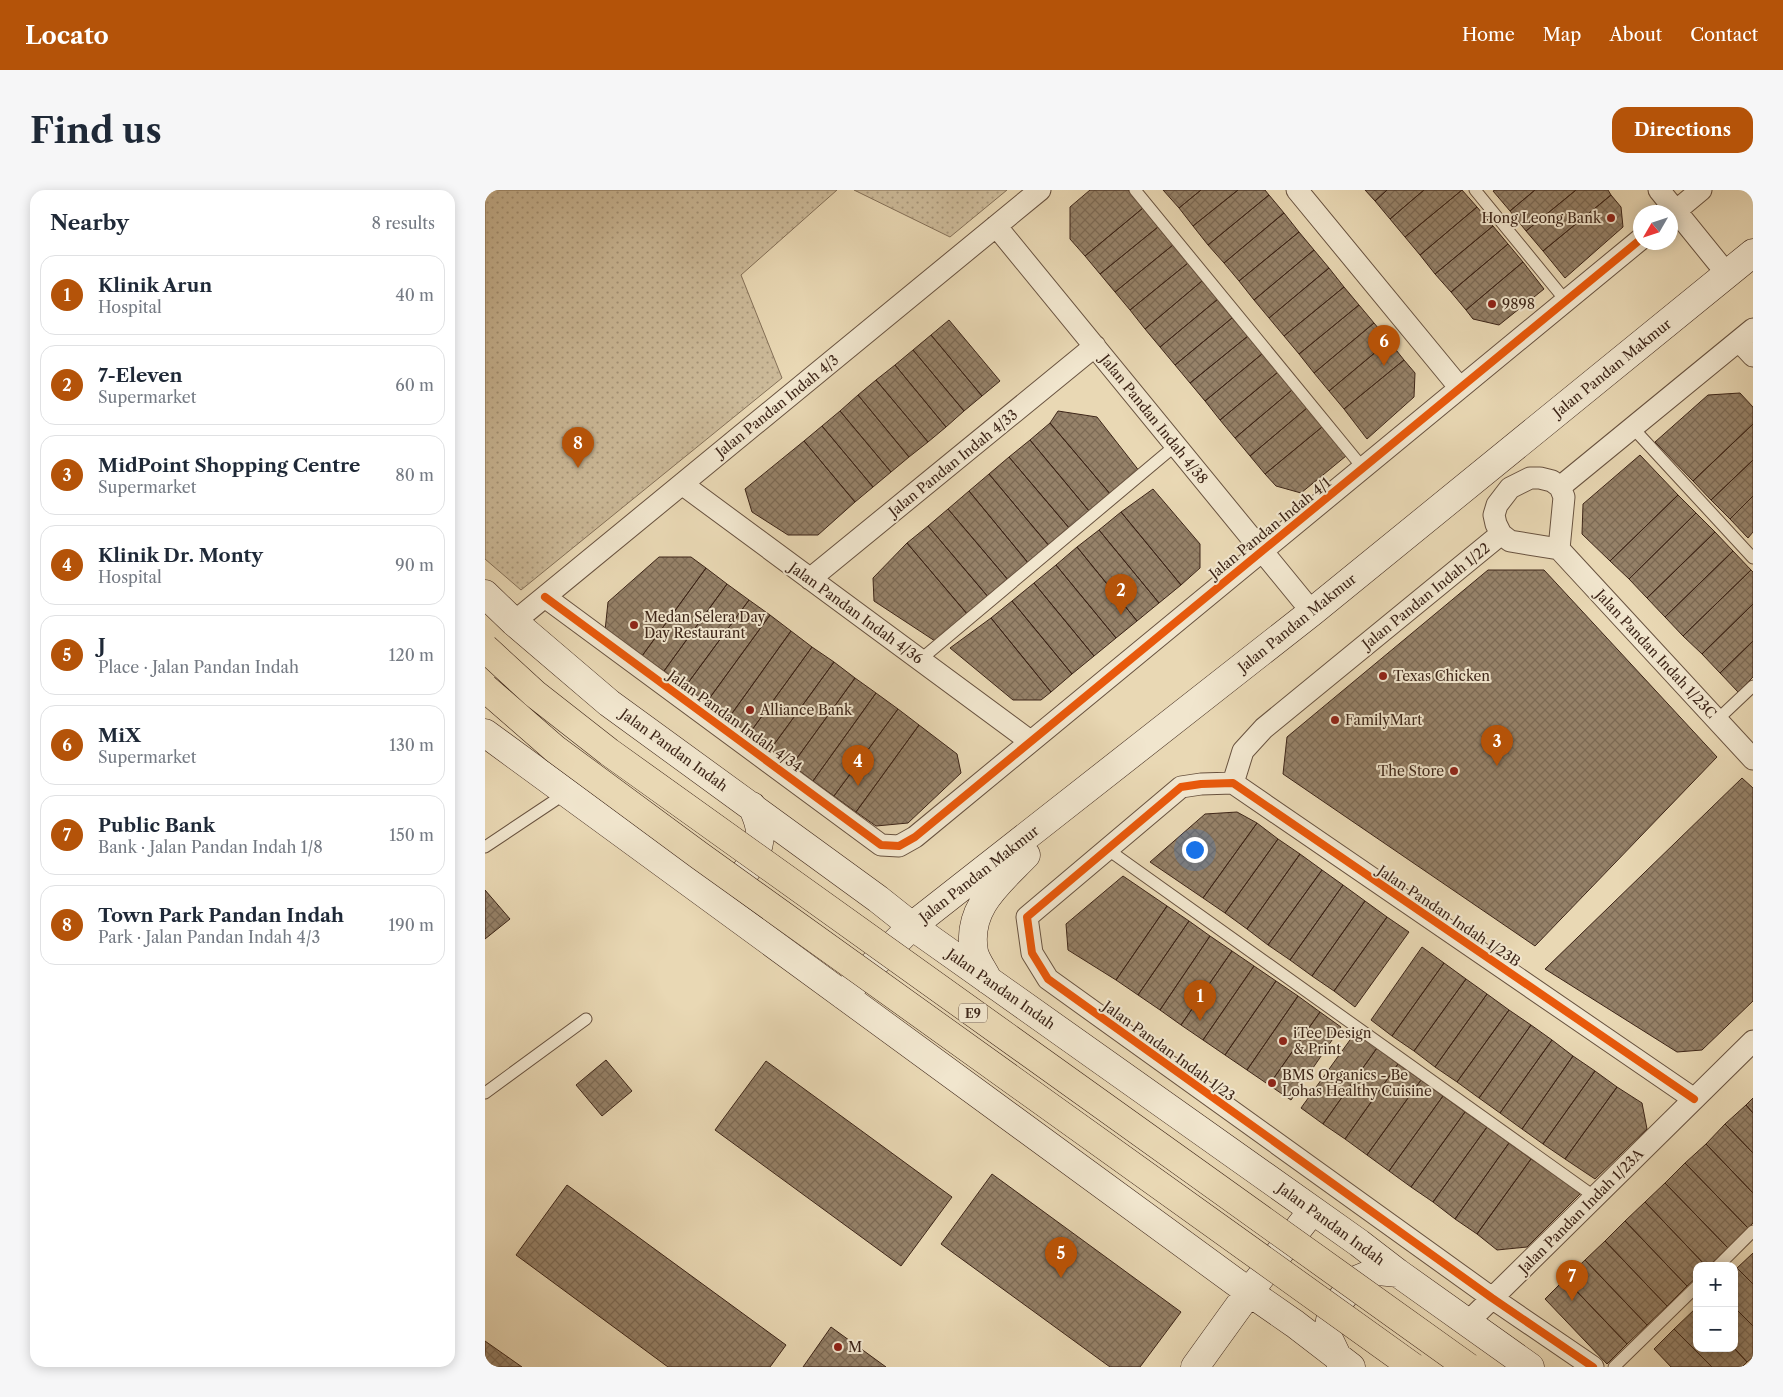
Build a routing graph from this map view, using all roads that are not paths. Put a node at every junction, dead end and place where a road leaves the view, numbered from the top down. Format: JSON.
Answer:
{"nodes":[{"id":1,"x":1040,"y":190,"type":"edge"},
{"id":2,"x":1135,"y":190,"type":"edge"},
{"id":3,"x":1297,"y":190,"type":"edge"},
{"id":4,"x":1475,"y":190,"type":"edge"},
{"id":5,"x":1659,"y":190,"type":"edge"},
{"id":6,"x":1701,"y":190,"type":"edge"},
{"id":7,"x":1668,"y":205,"type":"edge"},
{"id":8,"x":1678,"y":209,"type":"edge"},
{"id":9,"x":1678,"y":219,"type":"edge"},
{"id":10,"x":996,"y":226,"type":"junction"},
{"id":11,"x":1633,"y":246,"type":"edge"},
{"id":12,"x":1753,"y":253,"type":"edge"},
{"id":13,"x":1727,"y":274,"type":"junction"},
{"id":14,"x":1566,"y":301,"type":"junction"},
{"id":15,"x":1748,"y":342,"type":"edge"},
{"id":16,"x":1095,"y":346,"type":"junction"},
{"id":17,"x":1460,"y":388,"type":"junction"},
{"id":18,"x":1632,"y":427,"type":"junction"},
{"id":19,"x":1176,"y":445,"type":"junction"},
{"id":20,"x":1492,"y":466,"type":"junction"},
{"id":21,"x":1363,"y":468,"type":"junction"},
{"id":22,"x":681,"y":484,"type":"junction"},
{"id":23,"x":1560,"y":487,"type":"junction"},
{"id":24,"x":1510,"y":488,"type":"junction"},
{"id":25,"x":1501,"y":534,"type":"junction"},
{"id":26,"x":1559,"y":549,"type":"junction"},
{"id":27,"x":1262,"y":551,"type":"junction"},
{"id":28,"x":1753,"y":558,"type":"edge"},
{"id":29,"x":810,"y":579,"type":"junction"},
{"id":30,"x":485,"y":594,"type":"edge"},
{"id":31,"x":545,"y":597,"type":"junction"},
{"id":32,"x":1312,"y":612,"type":"junction"},
{"id":33,"x":514,"y":622,"type":"junction"},
{"id":34,"x":485,"y":648,"type":"edge"},
{"id":35,"x":920,"y":660,"type":"junction"},
{"id":36,"x":1753,"y":686,"type":"edge"},
{"id":37,"x":485,"y":688,"type":"edge"},
{"id":38,"x":1717,"y":720,"type":"junction"},
{"id":39,"x":485,"y":733,"type":"edge"},
{"id":40,"x":1030,"y":741,"type":"junction"},
{"id":41,"x":1753,"y":759,"type":"edge"},
{"id":42,"x":1100,"y":778,"type":"junction"},
{"id":43,"x":1233,"y":783,"type":"junction"},
{"id":44,"x":566,"y":793,"type":"junction"},
{"id":45,"x":752,"y":806,"type":"junction"},
{"id":46,"x":915,"y":837,"type":"joint"},
{"id":47,"x":485,"y":847,"type":"edge"},
{"id":48,"x":1107,"y":849,"type":"junction"},
{"id":49,"x":695,"y":887,"type":"junction"},
{"id":50,"x":912,"y":926,"type":"junction"},
{"id":51,"x":989,"y":981,"type":"junction"},
{"id":52,"x":843,"y":995,"type":"junction"},
{"id":53,"x":586,"y":1019,"type":"dead end"},
{"id":54,"x":1753,"y":1041,"type":"edge"},
{"id":55,"x":485,"y":1093,"type":"edge"},
{"id":56,"x":1694,"y":1099,"type":"junction"},
{"id":57,"x":1595,"y":1197,"type":"junction"},
{"id":58,"x":1312,"y":1210,"type":"junction"},
{"id":59,"x":1753,"y":1231,"type":"edge"},
{"id":60,"x":1721,"y":1262,"type":"edge"},
{"id":61,"x":1398,"y":1273,"type":"junction"},
{"id":62,"x":1693,"y":1290,"type":"edge"},
{"id":63,"x":1249,"y":1292,"type":"junction"},
{"id":64,"x":1492,"y":1298,"type":"junction"},
{"id":65,"x":1468,"y":1322,"type":"junction"},
{"id":66,"x":1345,"y":1362,"type":"edge"},
{"id":67,"x":1195,"y":1367,"type":"edge"},
{"id":68,"x":1413,"y":1367,"type":"edge"},
{"id":69,"x":1468,"y":1367,"type":"edge"},
{"id":70,"x":1530,"y":1367,"type":"edge"},
{"id":71,"x":1593,"y":1367,"type":"edge"},
{"id":72,"x":1613,"y":1367,"type":"edge"}],
"edges":[{"from":1,"to":10,"type":"street","name":"Jalan Pandan Indah 4/3"},
{"from":2,"to":21,"type":"lane"},
{"from":3,"to":17,"type":"street"},
{"from":4,"to":14,"type":"lane"},
{"from":5,"to":7,"type":"street"},
{"from":6,"to":8,"type":"street"},
{"from":9,"to":13,"type":"street"},
{"from":10,"to":16,"type":"street","name":"Jalan Pandan Indah 4/38"},
{"from":10,"to":22,"type":"street","name":"Jalan Pandan Indah 4/3"},
{"from":11,"to":14,"type":"street","name":"Jalan Pandan Indah 4/1"},
{"from":12,"to":13,"type":"main road","name":"Jalan Pandan Makmur"},
{"from":13,"to":20,"type":"main road","name":"Jalan Pandan Makmur"},
{"from":14,"to":17,"type":"street","name":"Jalan Pandan Indah 4/1"},
{"from":15,"to":18,"type":"street"},
{"from":16,"to":19,"type":"street","name":"Jalan Pandan Indah 4/38"},
{"from":16,"to":29,"type":"street","name":"Jalan Pandan Indah 4/33"},
{"from":17,"to":21,"type":"street","name":"Jalan Pandan Indah 4/1"},
{"from":18,"to":23,"type":"street"},
{"from":18,"to":28,"type":"lane"},
{"from":19,"to":27,"type":"street","name":"Jalan Pandan Indah 4/38"},
{"from":19,"to":35,"type":"lane"},
{"from":20,"to":24,"type":"street"},
{"from":20,"to":32,"type":"main road","name":"Jalan Pandan Makmur"},
{"from":21,"to":27,"type":"street","name":"Jalan Pandan Indah 4/1"},
{"from":22,"to":29,"type":"street","name":"Jalan Pandan Indah 4/36"},
{"from":22,"to":31,"type":"street","name":"Jalan Pandan Indah 4/3"},
{"from":23,"to":24,"type":"street"},
{"from":23,"to":26,"type":"street"},
{"from":24,"to":25,"type":"street","name":"Jalan Pandan Indah 1/22"},
{"from":25,"to":26,"type":"street"},
{"from":25,"to":43,"type":"street","name":"Jalan Pandan Indah 1/22"},
{"from":26,"to":38,"type":"street","name":"Jalan Pandan Indah 1/23C"},
{"from":27,"to":32,"type":"street","name":"Jalan Pandan Indah 4/38"},
{"from":27,"to":40,"type":"street","name":"Jalan Pandan Indah 4/1"},
{"from":29,"to":35,"type":"street","name":"Jalan Pandan Indah 4/36"},
{"from":30,"to":33,"type":"main road","name":"Jalan Pandan Indah"},
{"from":31,"to":33,"type":"street","name":"Jalan Pandan Indah 4/3"},
{"from":31,"to":46,"type":"street","name":"Jalan Pandan Indah 4/34"},
{"from":32,"to":42,"type":"main road","name":"Jalan Pandan Makmur"},
{"from":33,"to":45,"type":"main road","name":"Jalan Pandan Indah"},
{"from":34,"to":69,"type":"highway","number":"E9","bridge":true},
{"from":35,"to":40,"type":"street","name":"Jalan Pandan Indah 4/36"},
{"from":36,"to":38,"type":"lane"},
{"from":37,"to":68,"type":"highway","number":"E9","bridge":true},
{"from":38,"to":41,"type":"street","name":"Jalan Pandan Indah 1/23C"},
{"from":39,"to":44,"type":"main road"},
{"from":40,"to":46,"type":"street","name":"Jalan Pandan Indah 4/1"},
{"from":42,"to":50,"type":"main road","name":"Jalan Pandan Makmur"},
{"from":42,"to":51,"type":"main road"},
{"from":43,"to":48,"type":"street","name":"Jalan Pandan Indah 1/23"},
{"from":43,"to":56,"type":"street","name":"Jalan Pandan Indah 1/23B"},
{"from":44,"to":47,"type":"lane"},
{"from":44,"to":49,"type":"main road"},
{"from":45,"to":49,"type":"main road"},
{"from":45,"to":50,"type":"main road","name":"Jalan Pandan Indah"},
{"from":48,"to":57,"type":"lane"},
{"from":48,"to":64,"type":"street","name":"Jalan Pandan Indah 1/23"},
{"from":49,"to":52,"type":"main road"},
{"from":50,"to":51,"type":"main road","name":"Jalan Pandan Indah"},
{"from":50,"to":52,"type":"main road","name":"Jalan Pandan Makmur"},
{"from":51,"to":58,"type":"main road","name":"Jalan Pandan Indah"},
{"from":52,"to":63,"type":"main road"},
{"from":53,"to":55,"type":"lane"},
{"from":54,"to":56,"type":"street"},
{"from":56,"to":57,"type":"street","name":"Jalan Pandan Indah 1/23A"},
{"from":57,"to":64,"type":"street","name":"Jalan Pandan Indah 1/23A"},
{"from":58,"to":61,"type":"main road","name":"Jalan Pandan Indah"},
{"from":58,"to":63,"type":"main road"},
{"from":59,"to":60,"type":"lane"},
{"from":61,"to":65,"type":"main road","name":"Jalan Pandan Indah"},
{"from":61,"to":66,"type":"main road"},
{"from":62,"to":72,"type":"lane"},
{"from":63,"to":66,"type":"main road"},
{"from":63,"to":67,"type":"main road"},
{"from":64,"to":65,"type":"street","name":"Jalan Pandan Indah 1/23A"},
{"from":64,"to":71,"type":"street"},
{"from":65,"to":70,"type":"main road","name":"Jalan Pandan Indah"}]}
